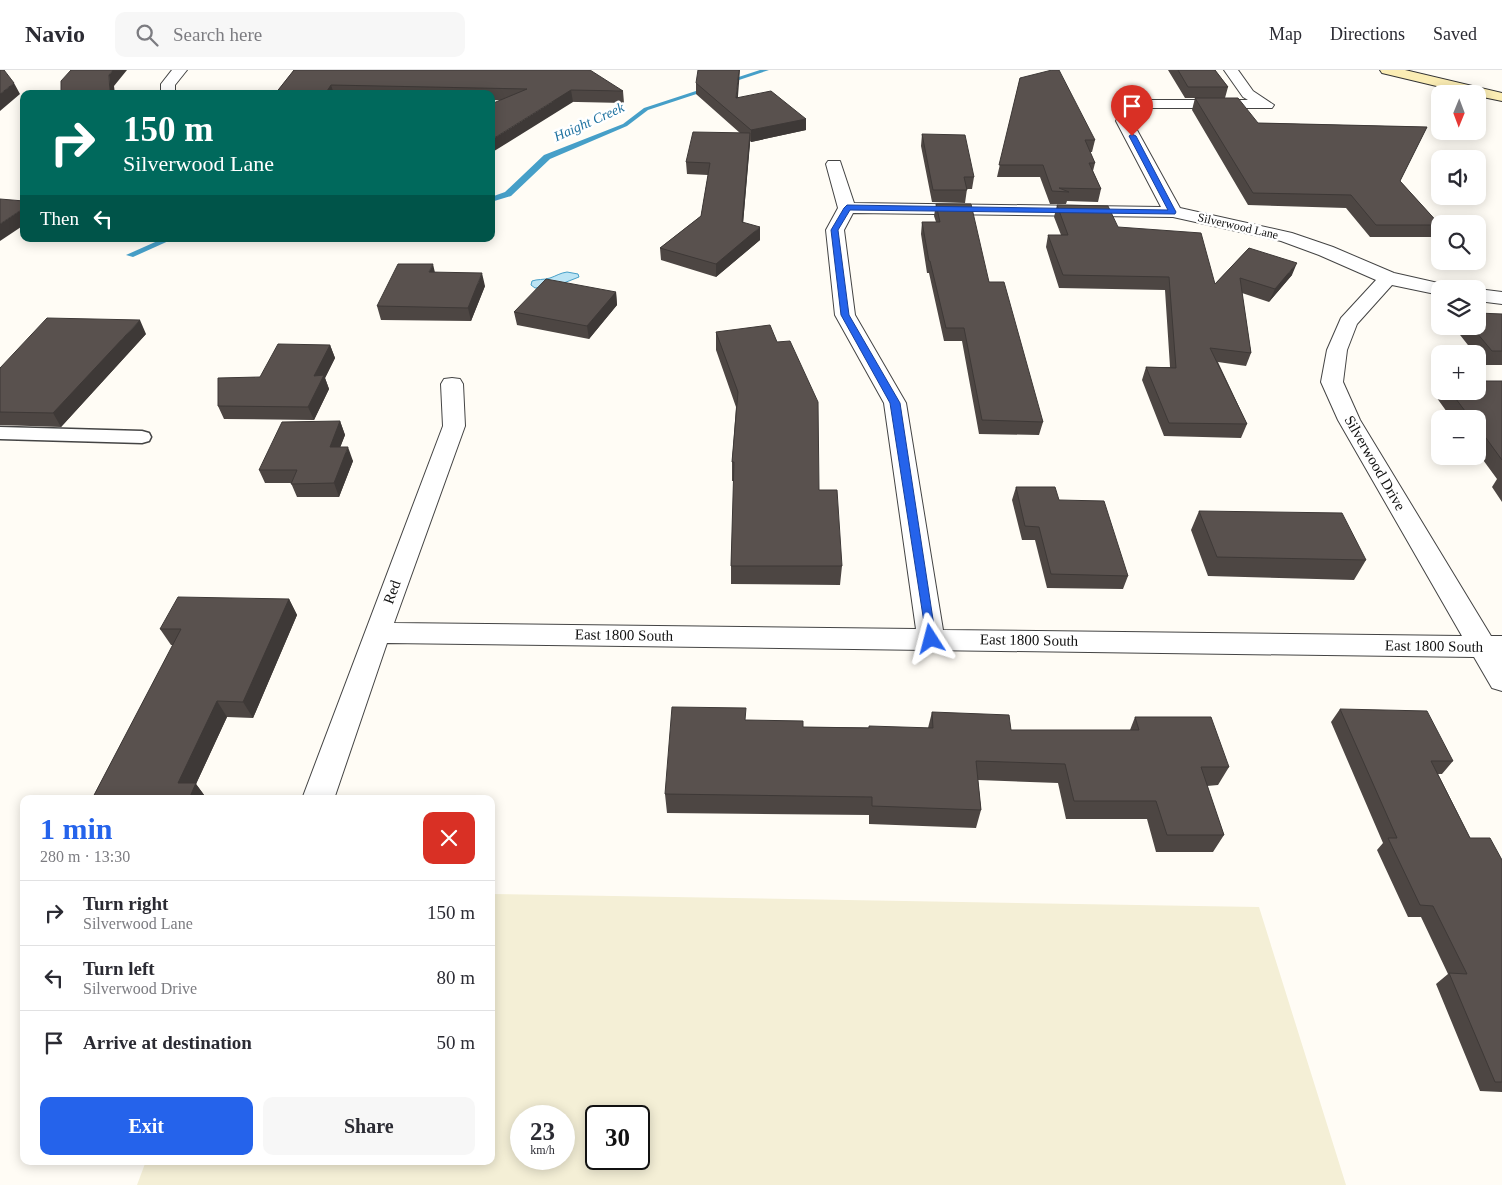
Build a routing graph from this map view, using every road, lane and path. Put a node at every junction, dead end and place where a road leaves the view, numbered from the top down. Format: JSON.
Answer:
{"nodes":[{"id":1,"x":180,"y":70,"type":"edge"},
{"id":2,"x":1231,"y":70,"type":"edge"},
{"id":3,"x":1387,"y":70,"type":"edge"},
{"id":4,"x":1263,"y":88,"type":"dead end"},
{"id":5,"x":168,"y":90,"type":"edge"},
{"id":6,"x":1502,"y":98,"type":"edge"},
{"id":7,"x":1266,"y":105,"type":"junction"},
{"id":8,"x":834,"y":164,"type":"dead end"},
{"id":9,"x":847,"y":208,"type":"junction"},
{"id":10,"x":1173,"y":212,"type":"junction"},
{"id":11,"x":1388,"y":278,"type":"junction"},
{"id":12,"x":1431,"y":287,"type":"edge"},
{"id":13,"x":1486,"y":296,"type":"edge"},
{"id":14,"x":1502,"y":298,"type":"edge"},
{"id":15,"x":452,"y":384,"type":"dead end"},
{"id":16,"x":0,"y":433,"type":"edge"},
{"id":17,"x":142,"y":437,"type":"dead end"},
{"id":18,"x":377,"y":633,"type":"junction"},
{"id":19,"x":931,"y":639,"type":"junction"},
{"id":20,"x":1493,"y":647,"type":"edge"},
{"id":21,"x":1502,"y":680,"type":"edge"},
{"id":22,"x":319,"y":795,"type":"edge"}],
"edges":[{"from":1,"to":5,"type":"street"},
{"from":2,"to":7,"type":"street"},
{"from":3,"to":6,"type":"street"},
{"from":4,"to":7,"type":"street"},
{"from":7,"to":10,"type":"street"},
{"from":8,"to":9,"type":"street"},
{"from":9,"to":10,"type":"street","name":"Silverwood Lane"},
{"from":9,"to":19,"type":"street"},
{"from":10,"to":11,"type":"street","name":"Silverwood Lane"},
{"from":11,"to":12,"type":"street","name":"Silverwood Lane"},
{"from":11,"to":20,"type":"street","name":"Silverwood Drive"},
{"from":13,"to":14,"type":"street"},
{"from":15,"to":18,"type":"street","name":"Red"},
{"from":16,"to":17,"type":"lane"},
{"from":18,"to":19,"type":"street","name":"East 1800 South"},
{"from":18,"to":22,"type":"street","name":"Red"},
{"from":19,"to":20,"type":"street","name":"East 1800 South"},
{"from":20,"to":21,"type":"street","name":"Silverwood Drive"}]}
